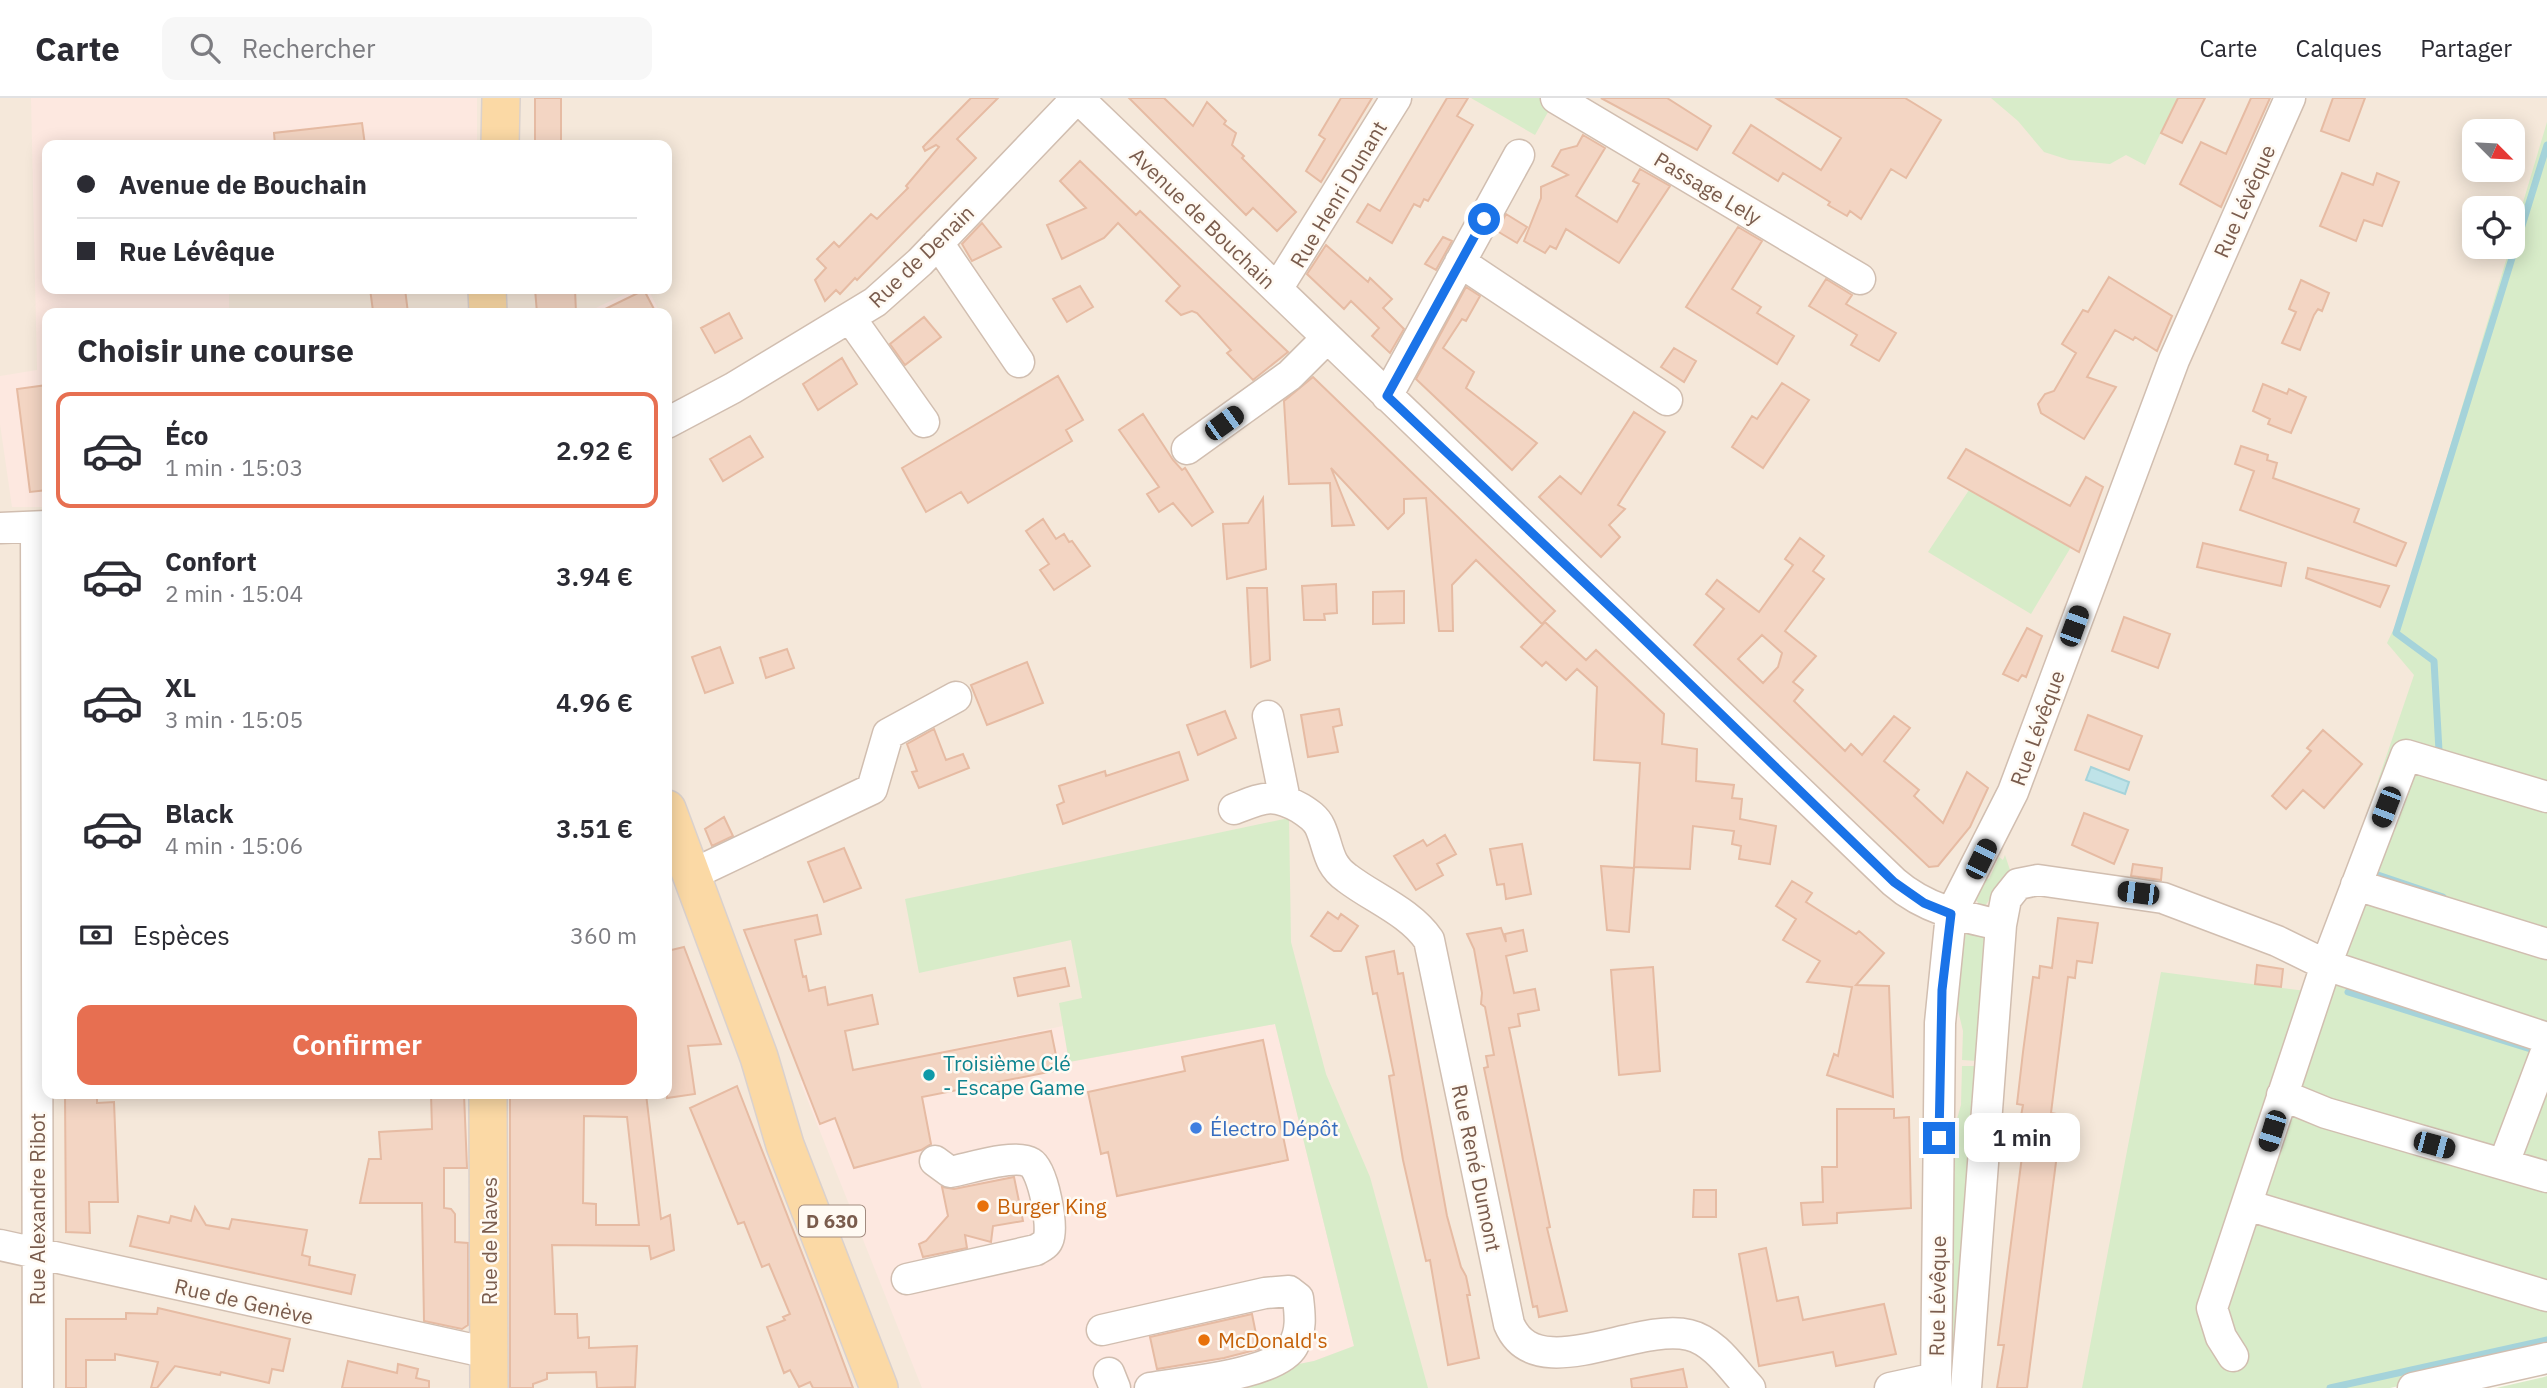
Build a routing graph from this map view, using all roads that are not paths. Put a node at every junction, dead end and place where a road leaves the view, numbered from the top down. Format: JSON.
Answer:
{"nodes":[{"id":1,"x":487,"y":98,"type":"edge"},
{"id":2,"x":501,"y":98,"type":"edge"},
{"id":3,"x":510,"y":98,"type":"edge"},
{"id":4,"x":1077,"y":98,"type":"edge"},
{"id":5,"x":1396,"y":98,"type":"edge"},
{"id":6,"x":1556,"y":98,"type":"edge"},
{"id":7,"x":2290,"y":98,"type":"edge"},
{"id":8,"x":487,"y":140,"type":"edge"},
{"id":9,"x":500,"y":140,"type":"edge"},
{"id":10,"x":510,"y":140,"type":"edge"},
{"id":11,"x":1519,"y":155,"type":"dead end"},
{"id":12,"x":937,"y":243,"type":"junction"},
{"id":13,"x":1460,"y":262,"type":"junction"},
{"id":14,"x":1860,"y":279,"type":"dead end"},
{"id":15,"x":1277,"y":289,"type":"junction"},
{"id":16,"x":851,"y":319,"type":"junction"},
{"id":17,"x":1327,"y":338,"type":"junction"},
{"id":18,"x":1019,"y":362,"type":"dead end"},
{"id":19,"x":1387,"y":396,"type":"junction"},
{"id":20,"x":1667,"y":400,"type":"dead end"},
{"id":21,"x":672,"y":420,"type":"edge"},
{"id":22,"x":924,"y":422,"type":"dead end"},
{"id":23,"x":1187,"y":449,"type":"dead end"},
{"id":24,"x":42,"y":527,"type":"edge"},
{"id":25,"x":0,"y":528,"type":"edge"},
{"id":26,"x":956,"y":697,"type":"dead end"},
{"id":27,"x":1268,"y":716,"type":"dead end"},
{"id":28,"x":2547,"y":797,"type":"edge"},
{"id":29,"x":1285,"y":800,"type":"junction"},
{"id":30,"x":1234,"y":809,"type":"dead end"},
{"id":31,"x":672,"y":823,"type":"edge"},
{"id":32,"x":42,"y":827,"type":"edge"},
{"id":33,"x":691,"y":875,"type":"junction"},
{"id":34,"x":2356,"y":885,"type":"junction"},
{"id":35,"x":1951,"y":914,"type":"junction"},
{"id":36,"x":2001,"y":925,"type":"junction"},
{"id":37,"x":2547,"y":944,"type":"edge"},
{"id":38,"x":2326,"y":965,"type":"junction"},
{"id":39,"x":2547,"y":1038,"type":"edge"},
{"id":40,"x":2547,"y":1049,"type":"edge"},
{"id":41,"x":758,"y":1058,"type":"junction"},
{"id":42,"x":2282,"y":1095,"type":"junction"},
{"id":43,"x":488,"y":1099,"type":"edge"},
{"id":44,"x":935,"y":1161,"type":"dead end"},
{"id":45,"x":2504,"y":1163,"type":"junction"},
{"id":46,"x":2547,"y":1177,"type":"edge"},
{"id":47,"x":2247,"y":1205,"type":"junction"},
{"id":48,"x":0,"y":1245,"type":"edge"},
{"id":49,"x":37,"y":1254,"type":"junction"},
{"id":50,"x":906,"y":1279,"type":"dead end"},
{"id":51,"x":2547,"y":1296,"type":"edge"},
{"id":52,"x":1102,"y":1330,"type":"dead end"},
{"id":53,"x":2233,"y":1356,"type":"dead end"},
{"id":54,"x":2547,"y":1358,"type":"edge"},
{"id":55,"x":489,"y":1371,"type":"edge"},
{"id":56,"x":1936,"y":1383,"type":"edge"},
{"id":57,"x":38,"y":1388,"type":"edge"},
{"id":58,"x":879,"y":1388,"type":"edge"},
{"id":59,"x":897,"y":1388,"type":"edge"},
{"id":60,"x":1150,"y":1388,"type":"edge"},
{"id":61,"x":1750,"y":1388,"type":"edge"},
{"id":62,"x":1890,"y":1388,"type":"edge"},
{"id":63,"x":1966,"y":1388,"type":"edge"},
{"id":64,"x":2413,"y":1388,"type":"edge"}],
"edges":[{"from":1,"to":8,"type":"main road"},
{"from":2,"to":9,"type":"main road"},
{"from":3,"to":10,"type":"main road"},
{"from":4,"to":12,"type":"street","name":"Rue de Denain"},
{"from":4,"to":15,"type":"street","name":"Avenue de Bouchain"},
{"from":5,"to":15,"type":"street","name":"Rue Henri Dunant"},
{"from":6,"to":14,"type":"street","name":"Passage Lely"},
{"from":7,"to":35,"type":"street","name":"Rue Lévêque"},
{"from":11,"to":13,"type":"street"},
{"from":12,"to":16,"type":"street","name":"Rue de Denain"},
{"from":12,"to":18,"type":"street"},
{"from":13,"to":19,"type":"street"},
{"from":13,"to":20,"type":"street"},
{"from":15,"to":17,"type":"street","name":"Avenue de Bouchain"},
{"from":16,"to":21,"type":"street","name":"Rue de Denain"},
{"from":16,"to":22,"type":"street"},
{"from":17,"to":19,"type":"street","name":"Avenue de Bouchain"},
{"from":17,"to":23,"type":"street"},
{"from":19,"to":35,"type":"street","name":"Avenue de Bouchain"},
{"from":24,"to":25,"type":"street"},
{"from":24,"to":32,"type":"street","name":"Rue Alexandre Ribot"},
{"from":26,"to":33,"type":"street"},
{"from":27,"to":29,"type":"street"},
{"from":28,"to":34,"type":"street"},
{"from":29,"to":30,"type":"street"},
{"from":29,"to":61,"type":"street","name":"Rue René Dumont"},
{"from":31,"to":33,"type":"main road","number":"D 630"},
{"from":32,"to":49,"type":"street","name":"Rue Alexandre Ribot"},
{"from":33,"to":41,"type":"main road","number":"D 630"},
{"from":34,"to":37,"type":"street"},
{"from":34,"to":38,"type":"street"},
{"from":35,"to":36,"type":"street","name":"Avenue de Bouchain"},
{"from":35,"to":56,"type":"street","name":"Rue Lévêque"},
{"from":36,"to":38,"type":"street"},
{"from":36,"to":63,"type":"street"},
{"from":38,"to":39,"type":"street"},
{"from":38,"to":42,"type":"street"},
{"from":40,"to":45,"type":"street"},
{"from":41,"to":58,"type":"main road","number":"D 630"},
{"from":41,"to":59,"type":"main road","number":"D 630"},
{"from":42,"to":45,"type":"street"},
{"from":42,"to":47,"type":"street"},
{"from":43,"to":55,"type":"main road","name":"Rue de Naves"},
{"from":44,"to":50,"type":"street"},
{"from":45,"to":46,"type":"street"},
{"from":47,"to":51,"type":"street"},
{"from":47,"to":53,"type":"street"},
{"from":48,"to":49,"type":"street","name":"Rue de Genève"},
{"from":49,"to":55,"type":"street","name":"Rue de Genève"},
{"from":49,"to":57,"type":"street","name":"Rue Alexandre Ribot"},
{"from":52,"to":60,"type":"street"},
{"from":54,"to":64,"type":"street"},
{"from":56,"to":62,"type":"street"}]}
